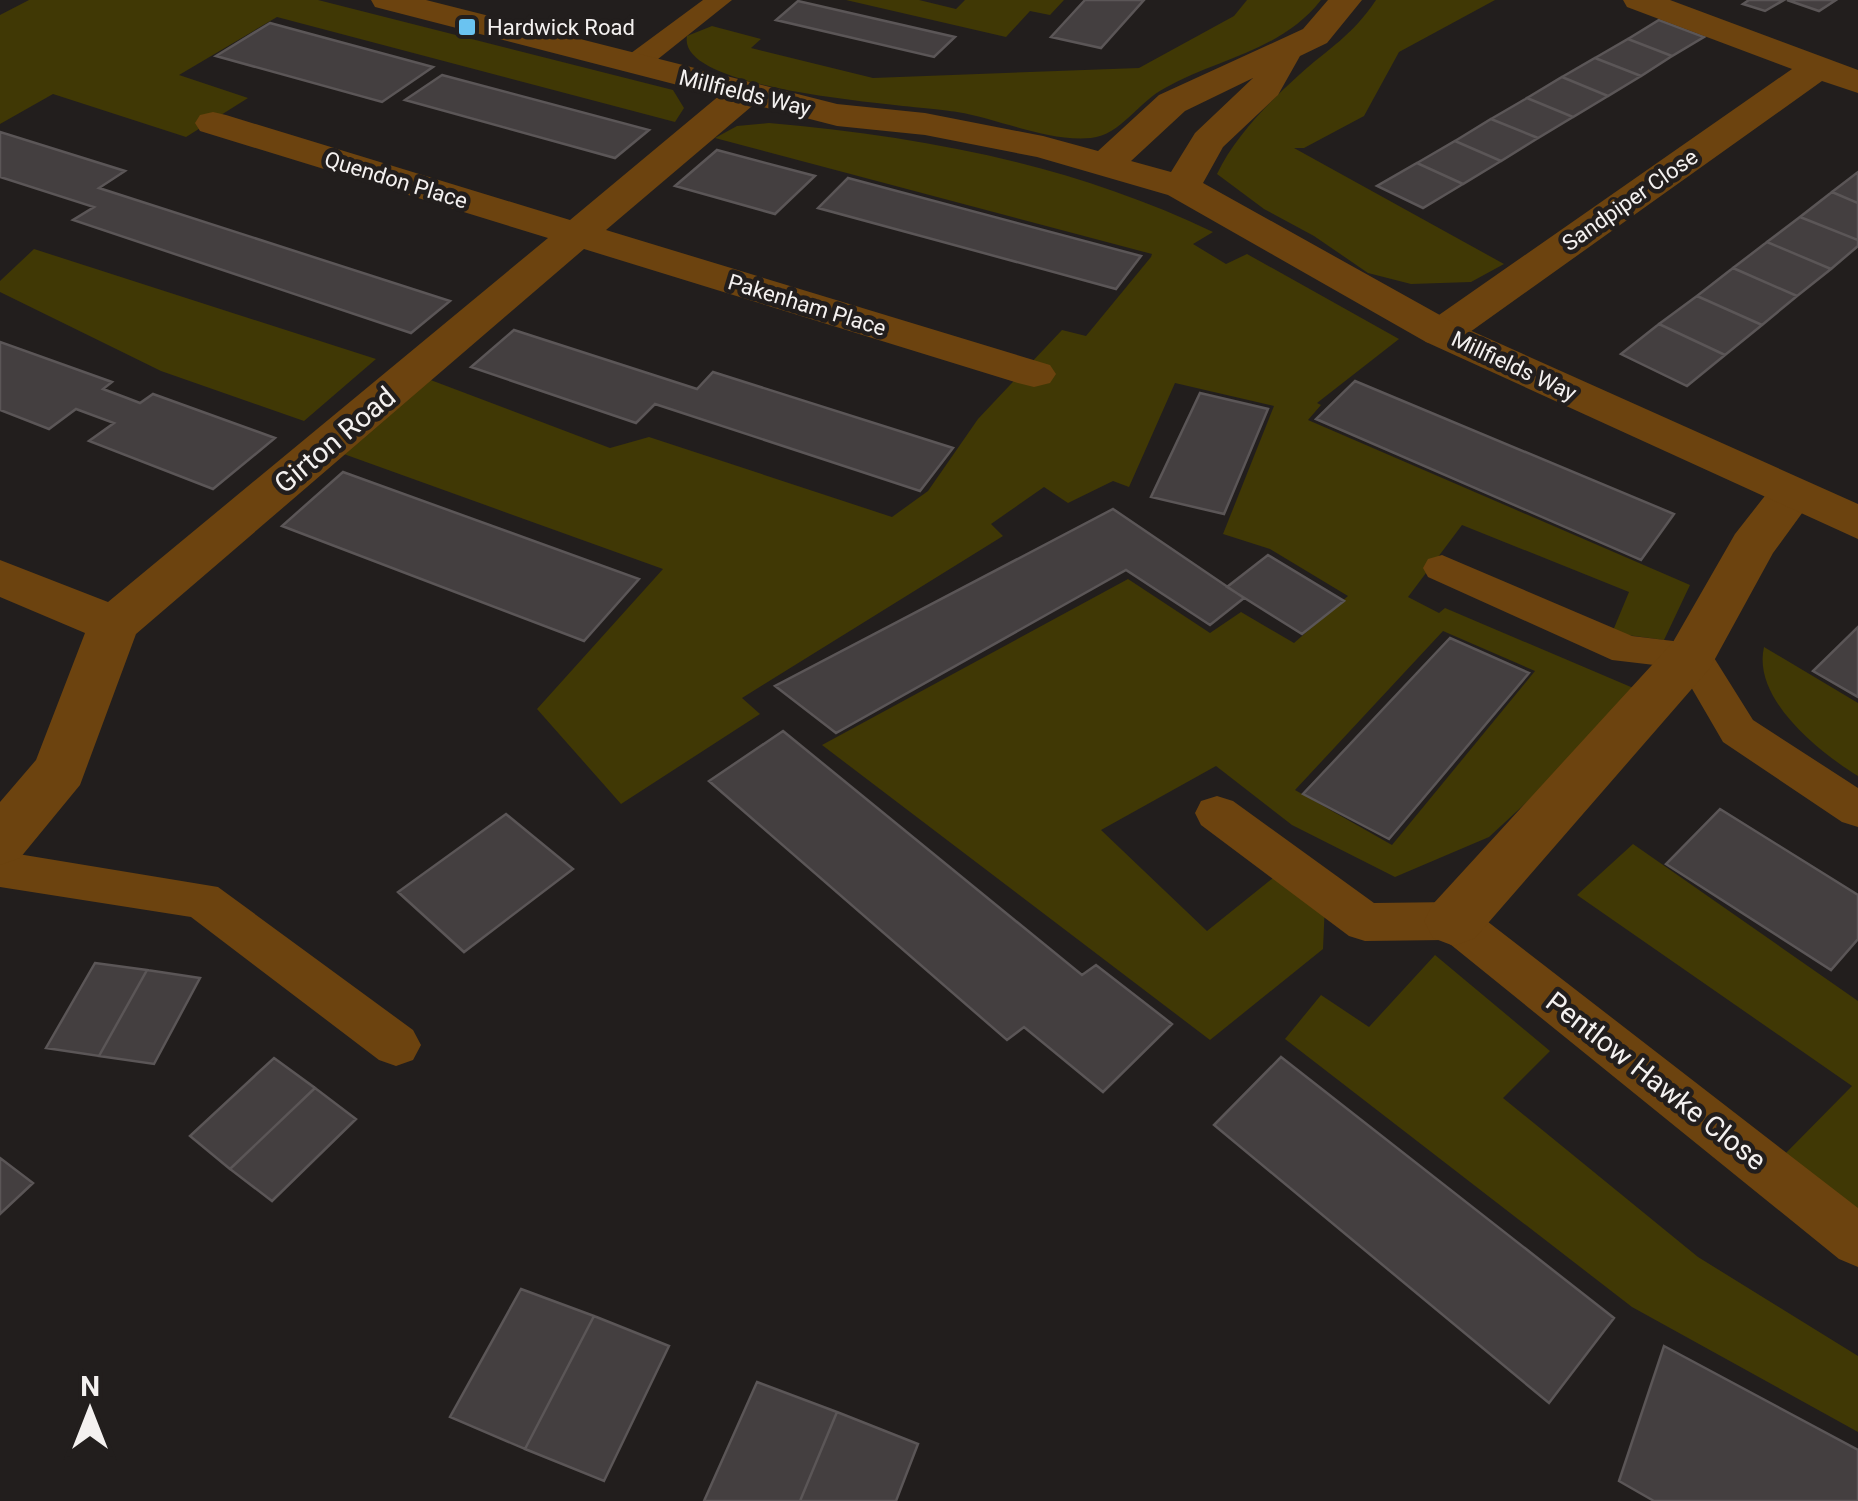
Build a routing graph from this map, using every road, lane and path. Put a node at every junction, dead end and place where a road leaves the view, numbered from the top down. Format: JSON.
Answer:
{"nodes":[{"id":1,"x":387,"y":0,"type":"edge"},
{"id":2,"x":718,"y":0,"type":"edge"},
{"id":3,"x":1346,"y":0,"type":"edge"},
{"id":4,"x":1639,"y":0,"type":"edge"},
{"id":5,"x":1288,"y":51,"type":"junction"},
{"id":6,"x":633,"y":65,"type":"junction"},
{"id":7,"x":1818,"y":67,"type":"junction"},
{"id":8,"x":1858,"y":82,"type":"edge"},
{"id":9,"x":745,"y":93,"type":"junction"},
{"id":10,"x":213,"y":123,"type":"dead end"},
{"id":11,"x":1106,"y":164,"type":"junction"},
{"id":12,"x":1182,"y":187,"type":"junction"},
{"id":13,"x":580,"y":236,"type":"junction"},
{"id":14,"x":1441,"y":333,"type":"junction"},
{"id":15,"x":1034,"y":374,"type":"dead end"},
{"id":16,"x":1792,"y":494,"type":"junction"},
{"id":17,"x":1858,"y":523,"type":"edge"},
{"id":18,"x":1442,"y":568,"type":"dead end"},
{"id":19,"x":0,"y":577,"type":"edge"},
{"id":20,"x":114,"y":625,"type":"junction"},
{"id":21,"x":1692,"y":655,"type":"junction"},
{"id":22,"x":1858,"y":810,"type":"edge"},
{"id":23,"x":1218,"y":813,"type":"dead end"},
{"id":24,"x":0,"y":842,"type":"edge"},
{"id":25,"x":0,"y":869,"type":"edge"},
{"id":26,"x":1454,"y":921,"type":"junction"},
{"id":27,"x":396,"y":1045,"type":"dead end"},
{"id":28,"x":1858,"y":1241,"type":"edge"}],
"edges":[{"from":1,"to":6,"type":"street","name":"Millfields Way"},
{"from":2,"to":6,"type":"lane"},
{"from":3,"to":5,"type":"street"},
{"from":4,"to":7,"type":"street"},
{"from":5,"to":11,"type":"street"},
{"from":5,"to":12,"type":"street"},
{"from":6,"to":9,"type":"street","name":"Millfields Way"},
{"from":7,"to":8,"type":"street"},
{"from":7,"to":14,"type":"street","name":"Sandpiper Close"},
{"from":9,"to":11,"type":"street","name":"Millfields Way"},
{"from":9,"to":13,"type":"street","name":"Girton Road"},
{"from":10,"to":13,"type":"street","name":"Quendon Place"},
{"from":11,"to":12,"type":"street","name":"Millfields Way"},
{"from":12,"to":14,"type":"street","name":"Millfields Way"},
{"from":13,"to":15,"type":"street","name":"Pakenham Place"},
{"from":13,"to":20,"type":"street","name":"Girton Road"},
{"from":14,"to":16,"type":"street","name":"Millfields Way"},
{"from":16,"to":17,"type":"street","name":"Millfields Way"},
{"from":16,"to":21,"type":"street"},
{"from":18,"to":21,"type":"lane"},
{"from":19,"to":20,"type":"street"},
{"from":20,"to":24,"type":"street","name":"Girton Road"},
{"from":21,"to":22,"type":"lane"},
{"from":21,"to":26,"type":"street"},
{"from":23,"to":26,"type":"lane"},
{"from":25,"to":27,"type":"lane"},
{"from":26,"to":28,"type":"lane","name":"Pentlow Hawke Close"}]}
